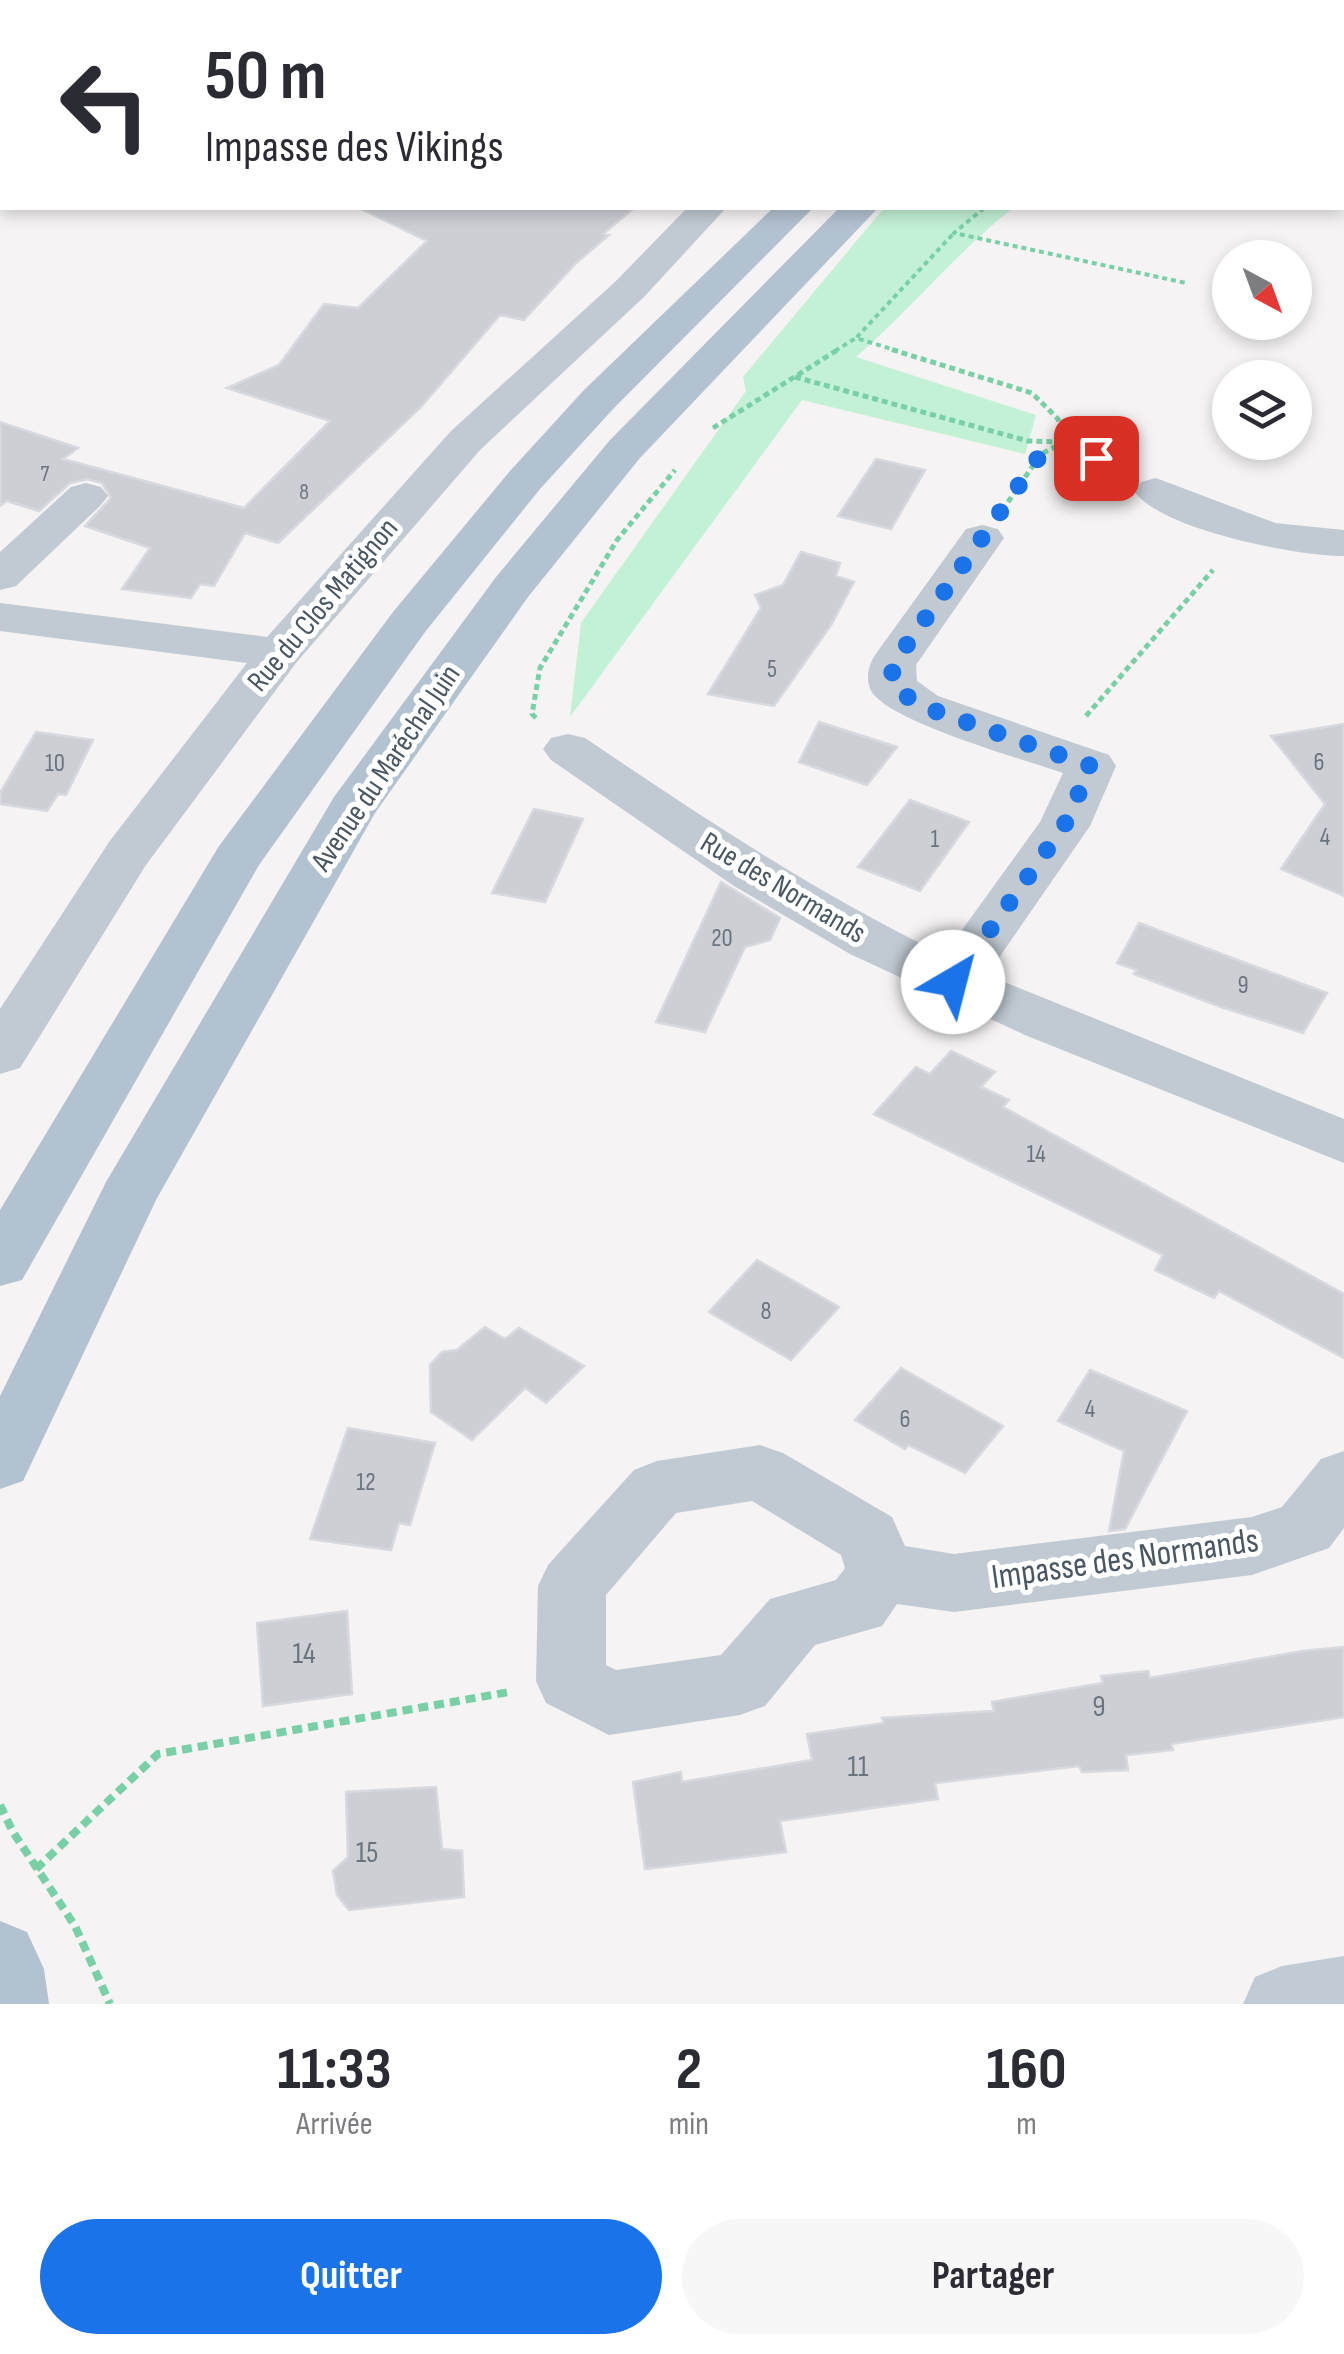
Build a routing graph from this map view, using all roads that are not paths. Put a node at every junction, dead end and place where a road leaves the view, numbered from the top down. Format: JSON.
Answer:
{"nodes":[{"id":1,"x":705,"y":210,"type":"edge"},
{"id":2,"x":792,"y":210,"type":"edge"},
{"id":3,"x":856,"y":210,"type":"edge"},
{"id":4,"x":1156,"y":491,"type":"road end"},
{"id":5,"x":86,"y":496,"type":"dead end"},
{"id":6,"x":982,"y":538,"type":"road end"},
{"id":7,"x":1344,"y":543,"type":"edge"},
{"id":8,"x":0,"y":576,"type":"edge"},
{"id":9,"x":0,"y":617,"type":"edge"},
{"id":10,"x":279,"y":653,"type":"junction"},
{"id":11,"x":568,"y":749,"type":"road end"},
{"id":12,"x":953,"y":982,"type":"junction"},
{"id":13,"x":0,"y":1054,"type":"edge"},
{"id":14,"x":1344,"y":1142,"type":"edge"},
{"id":15,"x":0,"y":1264,"type":"edge"},
{"id":16,"x":0,"y":1462,"type":"edge"},
{"id":17,"x":1344,"y":1478,"type":"edge"},
{"id":18,"x":881,"y":1572,"type":"junction"},
{"id":19,"x":0,"y":1958,"type":"edge"},
{"id":20,"x":1344,"y":1994,"type":"edge"},
{"id":21,"x":10,"y":2004,"type":"edge"},
{"id":22,"x":1282,"y":2004,"type":"edge"}],
"edges":[{"from":1,"to":10,"type":"street","name":"Rue du Clos Matignon"},
{"from":2,"to":15,"type":"main road"},
{"from":3,"to":16,"type":"main road","name":"Avenue du Maréchal Juin"},
{"from":4,"to":7,"type":"street"},
{"from":5,"to":8,"type":"street"},
{"from":6,"to":12,"type":"street"},
{"from":9,"to":10,"type":"street"},
{"from":10,"to":13,"type":"street","name":"Rue du Clos Matignon"},
{"from":11,"to":12,"type":"street","name":"Rue des Normands"},
{"from":12,"to":14,"type":"street","name":"Rue des Normands"},
{"from":17,"to":18,"type":"street","name":"Impasse des Normands"},
{"from":18,"to":18,"type":"street"},
{"from":19,"to":21,"type":"main road"},
{"from":20,"to":22,"type":"street"}]}
